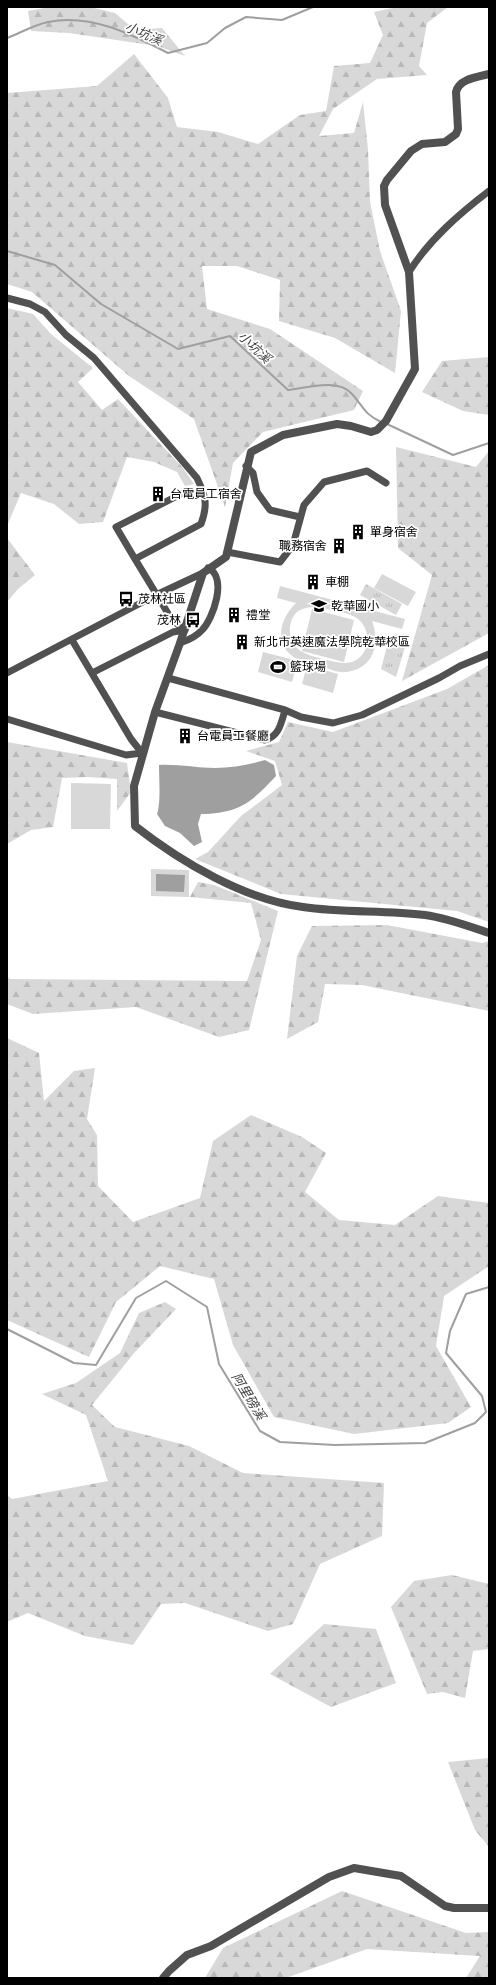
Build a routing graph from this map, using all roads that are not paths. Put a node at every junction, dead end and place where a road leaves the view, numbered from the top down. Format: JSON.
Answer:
{"nodes":[{"id":1,"x":489,"y":74,"type":"edge"},
{"id":2,"x":489,"y":191,"type":"edge"},
{"id":3,"x":409,"y":272,"type":"junction"},
{"id":4,"x":7,"y":298,"type":"edge"},
{"id":5,"x":246,"y":466,"type":"junction"},
{"id":6,"x":386,"y":483,"type":"dead end"},
{"id":7,"x":183,"y":493,"type":"dead end"},
{"id":8,"x":300,"y":517,"type":"junction"},
{"id":9,"x":227,"y":552,"type":"junction"},
{"id":10,"x":135,"y":559,"type":"junction"},
{"id":11,"x":206,"y":571,"type":"junction"},
{"id":12,"x":156,"y":595,"type":"junction"},
{"id":13,"x":185,"y":630,"type":"junction"},
{"id":14,"x":72,"y":640,"type":"junction"},
{"id":15,"x":180,"y":643,"type":"junction"},
{"id":16,"x":489,"y":654,"type":"edge"},
{"id":17,"x":7,"y":673,"type":"edge"},
{"id":18,"x":92,"y":673,"type":"junction"},
{"id":19,"x":168,"y":678,"type":"junction"},
{"id":20,"x":285,"y":710,"type":"junction"},
{"id":21,"x":155,"y":712,"type":"junction"},
{"id":22,"x":7,"y":719,"type":"edge"},
{"id":23,"x":142,"y":753,"type":"junction"},
{"id":24,"x":489,"y":933,"type":"edge"},
{"id":25,"x":489,"y":1908,"type":"edge"},
{"id":26,"x":163,"y":1978,"type":"edge"}],
"edges":[{"from":1,"to":3,"type":"street"},
{"from":2,"to":3,"type":"street"},
{"from":3,"to":5,"type":"street"},
{"from":4,"to":10,"type":"street"},
{"from":5,"to":8,"type":"street"},
{"from":5,"to":9,"type":"street"},
{"from":6,"to":8,"type":"street"},
{"from":7,"to":10,"type":"street"},
{"from":8,"to":9,"type":"street"},
{"from":9,"to":11,"type":"street"},
{"from":10,"to":12,"type":"street"},
{"from":11,"to":12,"type":"street"},
{"from":11,"to":13,"type":"street"},
{"from":11,"to":15,"type":"street"},
{"from":12,"to":13,"type":"street"},
{"from":12,"to":14,"type":"street"},
{"from":13,"to":15,"type":"street"},
{"from":13,"to":18,"type":"street"},
{"from":14,"to":17,"type":"street"},
{"from":14,"to":18,"type":"street"},
{"from":15,"to":19,"type":"street"},
{"from":16,"to":20,"type":"street"},
{"from":18,"to":23,"type":"street"},
{"from":19,"to":20,"type":"street"},
{"from":19,"to":21,"type":"street"},
{"from":20,"to":21,"type":"street"},
{"from":21,"to":23,"type":"street"},
{"from":22,"to":23,"type":"street"},
{"from":23,"to":24,"type":"street"},
{"from":25,"to":26,"type":"street"}]}
